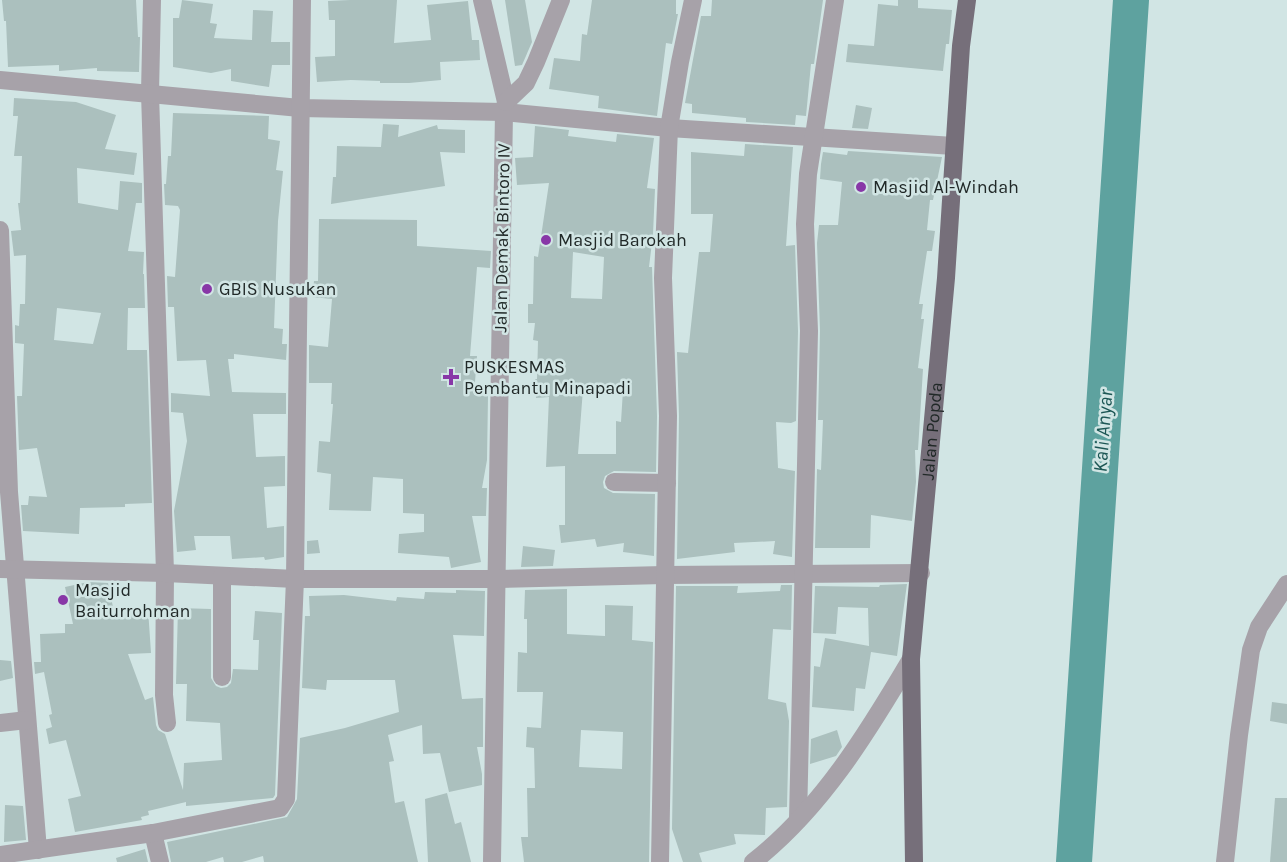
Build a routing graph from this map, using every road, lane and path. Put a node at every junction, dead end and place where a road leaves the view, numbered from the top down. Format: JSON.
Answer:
{"nodes":[{"id":1,"x":152,"y":0,"type":"edge"},
{"id":2,"x":302,"y":0,"type":"edge"},
{"id":3,"x":482,"y":0,"type":"edge"},
{"id":4,"x":561,"y":0,"type":"edge"},
{"id":5,"x":693,"y":0,"type":"edge"},
{"id":6,"x":835,"y":0,"type":"edge"},
{"id":7,"x":967,"y":0,"type":"edge"},
{"id":8,"x":0,"y":80,"type":"edge"},
{"id":9,"x":150,"y":93,"type":"junction"},
{"id":10,"x":505,"y":107,"type":"junction"},
{"id":11,"x":300,"y":108,"type":"junction"},
{"id":12,"x":669,"y":128,"type":"junction"},
{"id":13,"x":814,"y":138,"type":"junction"},
{"id":14,"x":954,"y":146,"type":"junction"},
{"id":15,"x":0,"y":230,"type":"edge"},
{"id":16,"x":614,"y":482,"type":"dead end"},
{"id":17,"x":667,"y":483,"type":"junction"},
{"id":18,"x":8,"y":570,"type":"edge"},
{"id":19,"x":165,"y":573,"type":"junction"},
{"id":20,"x":921,"y":573,"type":"junction"},
{"id":21,"x":804,"y":574,"type":"junction"},
{"id":22,"x":664,"y":575,"type":"junction"},
{"id":23,"x":222,"y":576,"type":"junction"},
{"id":24,"x":295,"y":579,"type":"junction"},
{"id":25,"x":498,"y":579,"type":"junction"},
{"id":26,"x":1287,"y":584,"type":"edge"},
{"id":27,"x":911,"y":659,"type":"junction"},
{"id":28,"x":222,"y":677,"type":"dead end"},
{"id":29,"x":27,"y":720,"type":"junction"},
{"id":30,"x":0,"y":723,"type":"edge"},
{"id":31,"x":167,"y":723,"type":"dead end"},
{"id":32,"x":798,"y":820,"type":"junction"},
{"id":33,"x":153,"y":833,"type":"junction"},
{"id":34,"x":38,"y":850,"type":"junction"},
{"id":35,"x":0,"y":855,"type":"edge"},
{"id":36,"x":160,"y":862,"type":"edge"},
{"id":37,"x":492,"y":862,"type":"edge"},
{"id":38,"x":660,"y":862,"type":"edge"},
{"id":39,"x":753,"y":862,"type":"edge"},
{"id":40,"x":914,"y":862,"type":"edge"},
{"id":41,"x":1225,"y":862,"type":"edge"}],
"edges":[{"from":1,"to":9,"type":"street"},
{"from":2,"to":11,"type":"street"},
{"from":3,"to":10,"type":"street","name":"Jalan Demak Bintoro IV"},
{"from":4,"to":10,"type":"street"},
{"from":5,"to":12,"type":"street"},
{"from":6,"to":13,"type":"street"},
{"from":7,"to":14,"type":"main road","name":"Jalan Popda"},
{"from":8,"to":9,"type":"street"},
{"from":9,"to":11,"type":"street"},
{"from":9,"to":19,"type":"street"},
{"from":10,"to":11,"type":"street"},
{"from":10,"to":12,"type":"street"},
{"from":10,"to":25,"type":"street","name":"Jalan Demak Bintoro IV"},
{"from":11,"to":24,"type":"street"},
{"from":12,"to":13,"type":"street"},
{"from":12,"to":17,"type":"street"},
{"from":13,"to":14,"type":"street"},
{"from":13,"to":21,"type":"street"},
{"from":14,"to":20,"type":"main road","name":"Jalan Popda"},
{"from":15,"to":18,"type":"street"},
{"from":16,"to":17,"type":"street"},
{"from":17,"to":22,"type":"street"},
{"from":18,"to":19,"type":"street"},
{"from":18,"to":29,"type":"street"},
{"from":19,"to":23,"type":"street"},
{"from":19,"to":31,"type":"street"},
{"from":20,"to":21,"type":"street"},
{"from":20,"to":27,"type":"main road","name":"Jalan Popda"},
{"from":21,"to":22,"type":"street"},
{"from":21,"to":32,"type":"street"},
{"from":22,"to":25,"type":"street"},
{"from":22,"to":38,"type":"street"},
{"from":23,"to":24,"type":"street"},
{"from":23,"to":28,"type":"street"},
{"from":24,"to":25,"type":"street"},
{"from":24,"to":33,"type":"street"},
{"from":25,"to":37,"type":"street","name":"Jalan Demak Bintoro IV"},
{"from":26,"to":41,"type":"street"},
{"from":27,"to":32,"type":"street"},
{"from":27,"to":40,"type":"main road","name":"Jalan Popda"},
{"from":29,"to":30,"type":"street"},
{"from":29,"to":34,"type":"street"},
{"from":32,"to":39,"type":"street"},
{"from":33,"to":34,"type":"street"},
{"from":33,"to":36,"type":"street"},
{"from":34,"to":35,"type":"street"}]}
